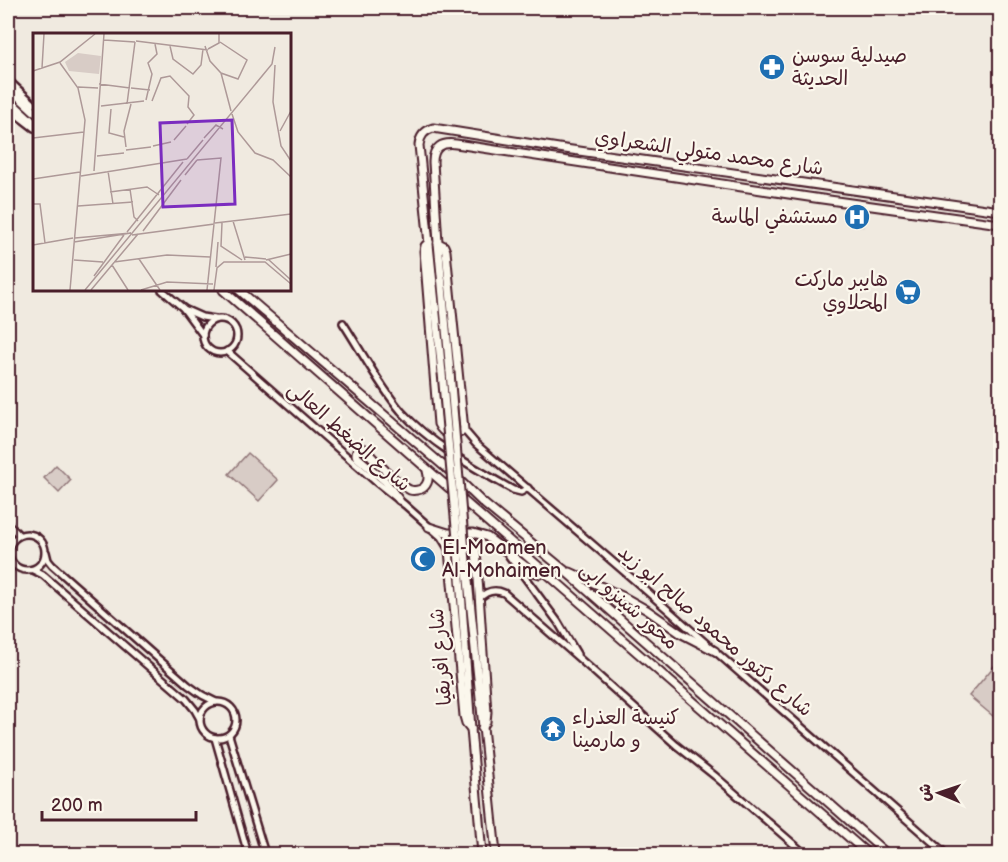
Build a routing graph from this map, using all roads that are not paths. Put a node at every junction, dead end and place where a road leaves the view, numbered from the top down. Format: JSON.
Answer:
{"nodes":[{"id":1,"x":8,"y":80,"type":"edge"},
{"id":2,"x":8,"y":87,"type":"edge"},
{"id":3,"x":8,"y":99,"type":"edge"},
{"id":4,"x":33,"y":103,"type":"edge"},
{"id":5,"x":8,"y":108,"type":"edge"},
{"id":6,"x":33,"y":110,"type":"edge"},
{"id":7,"x":33,"y":125,"type":"edge"},
{"id":8,"x":33,"y":125,"type":"edge"},
{"id":9,"x":816,"y":184,"type":"junction"},
{"id":10,"x":830,"y":187,"type":"junction"},
{"id":11,"x":814,"y":198,"type":"junction"},
{"id":12,"x":829,"y":200,"type":"junction"},
{"id":13,"x":1000,"y":211,"type":"edge"},
{"id":14,"x":1000,"y":224,"type":"edge"},
{"id":15,"x":429,"y":242,"type":"junction"},
{"id":16,"x":438,"y":243,"type":"junction"},
{"id":17,"x":163,"y":291,"type":"edge"},
{"id":18,"x":225,"y":291,"type":"edge"},
{"id":19,"x":240,"y":291,"type":"edge"},
{"id":20,"x":183,"y":308,"type":"junction"},
{"id":21,"x":218,"y":319,"type":"junction"},
{"id":22,"x":343,"y":323,"type":"dead end"},
{"id":23,"x":203,"y":335,"type":"junction"},
{"id":24,"x":227,"y":351,"type":"junction"},
{"id":25,"x":464,"y":430,"type":"junction"},
{"id":26,"x":426,"y":468,"type":"junction"},
{"id":27,"x":528,"y":489,"type":"junction"},
{"id":28,"x":399,"y":500,"type":"junction"},
{"id":29,"x":8,"y":524,"type":"edge"},
{"id":30,"x":429,"y":527,"type":"junction"},
{"id":31,"x":20,"y":535,"type":"junction"},
{"id":32,"x":8,"y":550,"type":"edge"},
{"id":33,"x":449,"y":550,"type":"junction"},
{"id":34,"x":504,"y":550,"type":"junction"},
{"id":35,"x":46,"y":552,"type":"junction"},
{"id":36,"x":563,"y":569,"type":"junction"},
{"id":37,"x":33,"y":570,"type":"junction"},
{"id":38,"x":545,"y":572,"type":"junction"},
{"id":39,"x":479,"y":599,"type":"junction"},
{"id":40,"x":714,"y":651,"type":"junction"},
{"id":41,"x":579,"y":658,"type":"junction"},
{"id":42,"x":216,"y":702,"type":"junction"},
{"id":43,"x":200,"y":719,"type":"junction"},
{"id":44,"x":482,"y":728,"type":"junction"},
{"id":45,"x":471,"y":729,"type":"junction"},
{"id":46,"x":229,"y":735,"type":"junction"},
{"id":47,"x":215,"y":738,"type":"junction"},
{"id":48,"x":248,"y":855,"type":"edge"},
{"id":49,"x":265,"y":855,"type":"edge"},
{"id":50,"x":482,"y":855,"type":"edge"},
{"id":51,"x":496,"y":855,"type":"edge"},
{"id":52,"x":805,"y":855,"type":"edge"},
{"id":53,"x":868,"y":855,"type":"edge"},
{"id":54,"x":887,"y":855,"type":"edge"},
{"id":55,"x":946,"y":855,"type":"edge"}],
"edges":[{"from":1,"to":4,"type":"street"},
{"from":2,"to":6,"type":"main road"},
{"from":3,"to":7,"type":"main road"},
{"from":5,"to":8,"type":"street"},
{"from":9,"to":10,"type":"main road","name":"شارع محمد متولي الشعراوي"},
{"from":9,"to":11,"type":"main road"},
{"from":9,"to":15,"type":"main road","name":"شارع محمد متولي الشعراوي"},
{"from":10,"to":12,"type":"main road"},
{"from":10,"to":13,"type":"main road","name":"شارع محمد متولي الشعراوي"},
{"from":11,"to":12,"type":"main road","name":"شارع محمد متولي الشعراوي"},
{"from":11,"to":16,"type":"main road","name":"شارع محمد متولي الشعراوي"},
{"from":12,"to":14,"type":"main road","name":"شارع محمد متولي الشعراوي"},
{"from":15,"to":25,"type":"main road"},
{"from":15,"to":45,"type":"main road","bridge":true},
{"from":16,"to":25,"type":"main road"},
{"from":16,"to":44,"type":"main road","bridge":true},
{"from":17,"to":20,"type":"street"},
{"from":18,"to":26,"type":"main road","name":"محور شينزو ابى"},
{"from":19,"to":36,"type":"main road","name":"محور شينزو ابى"},
{"from":20,"to":21,"type":"street"},
{"from":20,"to":23,"type":"street"},
{"from":21,"to":23,"type":"street"},
{"from":21,"to":24,"type":"street"},
{"from":22,"to":27,"type":"street"},
{"from":23,"to":24,"type":"street"},
{"from":24,"to":28,"type":"street","name":"شارع الضغط العالى"},
{"from":25,"to":27,"type":"street","name":"شارع دكتور محمود صالح ابو زيد"},
{"from":26,"to":28,"type":"main road"},
{"from":26,"to":38,"type":"main road","name":"محور شينزو ابى"},
{"from":27,"to":40,"type":"street","name":"شارع دكتور محمود صالح ابو زيد"},
{"from":28,"to":30,"type":"street","name":"شارع الضغط العالى"},
{"from":29,"to":31,"type":"street"},
{"from":30,"to":33,"type":"street","name":"شارع الضغط العالى"},
{"from":30,"to":34,"type":"main road"},
{"from":31,"to":32,"type":"street"},
{"from":31,"to":35,"type":"street"},
{"from":32,"to":37,"type":"street"},
{"from":33,"to":39,"type":"main road"},
{"from":33,"to":45,"type":"main road","name":"شارع افريقيا"},
{"from":34,"to":38,"type":"main road"},
{"from":34,"to":41,"type":"street"},
{"from":35,"to":37,"type":"street"},
{"from":35,"to":42,"type":"street"},
{"from":36,"to":40,"type":"main road"},
{"from":36,"to":54,"type":"main road","name":"محور شينزو ابى"},
{"from":37,"to":43,"type":"street"},
{"from":38,"to":53,"type":"main road","name":"محور شينزو ابى"},
{"from":39,"to":41,"type":"street"},
{"from":39,"to":44,"type":"main road"},
{"from":40,"to":55,"type":"street","name":"شارع دكتور محمود صالح ابو زيد"},
{"from":41,"to":52,"type":"street"},
{"from":42,"to":43,"type":"street"},
{"from":42,"to":46,"type":"street"},
{"from":43,"to":47,"type":"street"},
{"from":44,"to":51,"type":"main road"},
{"from":45,"to":50,"type":"main road","name":"شارع افريقيا"},
{"from":46,"to":47,"type":"street"},
{"from":46,"to":49,"type":"street"},
{"from":47,"to":48,"type":"street"}]}
